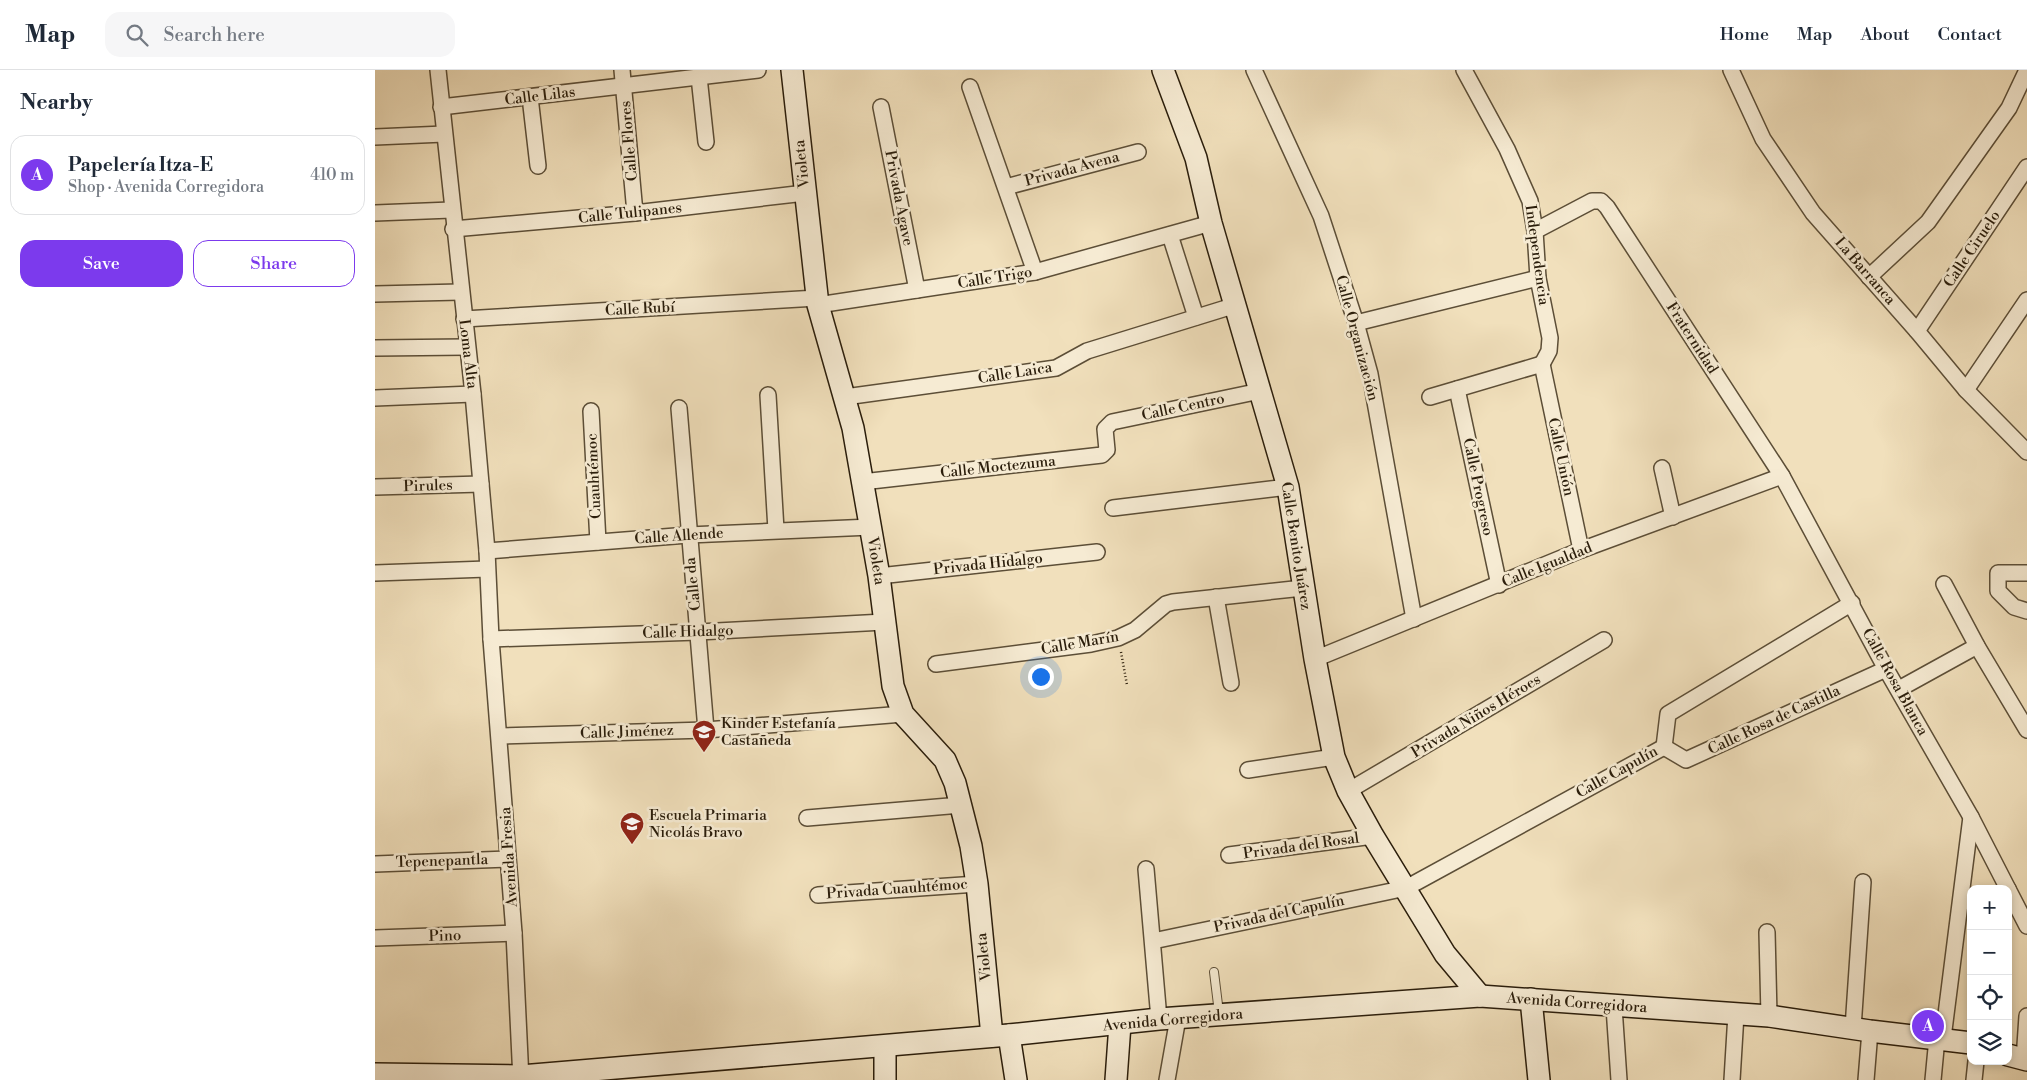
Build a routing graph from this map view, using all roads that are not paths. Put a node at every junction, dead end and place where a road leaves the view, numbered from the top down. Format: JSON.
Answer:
{"nodes":[{"id":1,"x":437,"y":70,"type":"edge"},
{"id":2,"x":622,"y":70,"type":"edge"},
{"id":3,"x":758,"y":70,"type":"edge"},
{"id":4,"x":792,"y":70,"type":"edge"},
{"id":5,"x":1163,"y":70,"type":"edge"},
{"id":6,"x":1254,"y":70,"type":"edge"},
{"id":7,"x":1464,"y":70,"type":"edge"},
{"id":8,"x":1731,"y":70,"type":"edge"},
{"id":9,"x":2027,"y":70,"type":"edge"},
{"id":10,"x":699,"y":77,"type":"junction"},
{"id":11,"x":623,"y":86,"type":"junction"},
{"id":12,"x":971,"y":87,"type":"dead end"},
{"id":13,"x":530,"y":97,"type":"junction"},
{"id":14,"x":881,"y":107,"type":"dead end"},
{"id":15,"x":441,"y":108,"type":"junction"},
{"id":16,"x":444,"y":134,"type":"junction"},
{"id":17,"x":375,"y":137,"type":"edge"},
{"id":18,"x":706,"y":142,"type":"dead end"},
{"id":19,"x":1138,"y":152,"type":"dead end"},
{"id":20,"x":538,"y":166,"type":"dead end"},
{"id":21,"x":2027,"y":167,"type":"edge"},
{"id":22,"x":1005,"y":187,"type":"junction"},
{"id":23,"x":805,"y":194,"type":"junction"},
{"id":24,"x":451,"y":210,"type":"junction"},
{"id":25,"x":375,"y":213,"type":"edge"},
{"id":26,"x":635,"y":213,"type":"junction"},
{"id":27,"x":1211,"y":223,"type":"junction"},
{"id":28,"x":453,"y":228,"type":"junction"},
{"id":29,"x":1535,"y":231,"type":"junction"},
{"id":30,"x":1170,"y":235,"type":"junction"},
{"id":31,"x":1035,"y":272,"type":"junction"},
{"id":32,"x":1869,"y":277,"type":"junction"},
{"id":33,"x":1538,"y":278,"type":"junction"},
{"id":34,"x":917,"y":290,"type":"junction"},
{"id":35,"x":460,"y":292,"type":"junction"},
{"id":36,"x":375,"y":294,"type":"edge"},
{"id":37,"x":2027,"y":300,"type":"edge"},
{"id":38,"x":818,"y":302,"type":"junction"},
{"id":39,"x":1236,"y":304,"type":"junction"},
{"id":40,"x":1196,"y":317,"type":"junction"},
{"id":41,"x":463,"y":320,"type":"junction"},
{"id":42,"x":1356,"y":323,"type":"junction"},
{"id":43,"x":1917,"y":331,"type":"junction"},
{"id":44,"x":466,"y":347,"type":"junction"},
{"id":45,"x":375,"y":348,"type":"edge"},
{"id":46,"x":1542,"y":364,"type":"junction"},
{"id":47,"x":1457,"y":389,"type":"junction"},
{"id":48,"x":1966,"y":390,"type":"junction"},
{"id":49,"x":1260,"y":391,"type":"junction"},
{"id":50,"x":473,"y":394,"type":"junction"},
{"id":51,"x":768,"y":395,"type":"dead end"},
{"id":52,"x":845,"y":397,"type":"junction"},
{"id":53,"x":1430,"y":397,"type":"dead end"},
{"id":54,"x":375,"y":398,"type":"edge"},
{"id":55,"x":679,"y":408,"type":"dead end"},
{"id":56,"x":591,"y":411,"type":"dead end"},
{"id":57,"x":1106,"y":426,"type":"joint"},
{"id":58,"x":2026,"y":451,"type":"edge"},
{"id":59,"x":1662,"y":468,"type":"dead end"},
{"id":60,"x":1782,"y":476,"type":"junction"},
{"id":61,"x":862,"y":482,"type":"junction"},
{"id":62,"x":481,"y":484,"type":"junction"},
{"id":63,"x":375,"y":487,"type":"edge"},
{"id":64,"x":1288,"y":488,"type":"junction"},
{"id":65,"x":1113,"y":508,"type":"dead end"},
{"id":66,"x":1673,"y":517,"type":"junction"},
{"id":67,"x":871,"y":527,"type":"junction"},
{"id":68,"x":776,"y":530,"type":"junction"},
{"id":69,"x":688,"y":535,"type":"junction"},
{"id":70,"x":597,"y":542,"type":"junction"},
{"id":71,"x":1581,"y":550,"type":"junction"},
{"id":72,"x":487,"y":551,"type":"junction"},
{"id":73,"x":1097,"y":552,"type":"dead end"},
{"id":74,"x":487,"y":569,"type":"junction"},
{"id":75,"x":375,"y":573,"type":"edge"},
{"id":76,"x":2027,"y":573,"type":"edge"},
{"id":77,"x":879,"y":576,"type":"junction"},
{"id":78,"x":1945,"y":584,"type":"dead end"},
{"id":79,"x":1499,"y":585,"type":"junction"},
{"id":80,"x":1303,"y":588,"type":"junction"},
{"id":81,"x":1216,"y":597,"type":"junction"},
{"id":82,"x":1852,"y":604,"type":"junction"},
{"id":83,"x":2027,"y":611,"type":"edge"},
{"id":84,"x":1414,"y":620,"type":"junction"},
{"id":85,"x":884,"y":622,"type":"junction"},
{"id":86,"x":698,"y":632,"type":"junction"},
{"id":87,"x":491,"y":639,"type":"junction"},
{"id":88,"x":1604,"y":640,"type":"dead end"},
{"id":89,"x":1977,"y":646,"type":"junction"},
{"id":90,"x":1315,"y":659,"type":"junction"},
{"id":91,"x":936,"y":664,"type":"dead end"},
{"id":92,"x":1886,"y":669,"type":"junction"},
{"id":93,"x":1231,"y":683,"type":"dead end"},
{"id":94,"x":1899,"y":689,"type":"junction"},
{"id":95,"x":903,"y":714,"type":"junction"},
{"id":96,"x":706,"y":730,"type":"junction"},
{"id":97,"x":2027,"y":730,"type":"edge"},
{"id":98,"x":500,"y":736,"type":"junction"},
{"id":99,"x":1664,"y":747,"type":"junction"},
{"id":100,"x":1334,"y":757,"type":"junction"},
{"id":101,"x":1247,"y":770,"type":"dead end"},
{"id":102,"x":1348,"y":791,"type":"junction"},
{"id":103,"x":961,"y":805,"type":"junction"},
{"id":104,"x":1971,"y":817,"type":"junction"},
{"id":105,"x":807,"y":818,"type":"dead end"},
{"id":106,"x":1373,"y":836,"type":"junction"},
{"id":107,"x":1229,"y":855,"type":"dead end"},
{"id":108,"x":508,"y":859,"type":"junction"},
{"id":109,"x":375,"y":864,"type":"edge"},
{"id":110,"x":1146,"y":869,"type":"dead end"},
{"id":111,"x":1863,"y":882,"type":"dead end"},
{"id":112,"x":977,"y":884,"type":"junction"},
{"id":113,"x":2006,"y":885,"type":"edge"},
{"id":114,"x":1406,"y":888,"type":"junction"},
{"id":115,"x":818,"y":895,"type":"dead end"},
{"id":116,"x":2012,"y":897,"type":"edge"},
{"id":117,"x":2027,"y":926,"type":"edge"},
{"id":118,"x":1767,"y":932,"type":"dead end"},
{"id":119,"x":514,"y":934,"type":"junction"},
{"id":120,"x":375,"y":938,"type":"edge"},
{"id":121,"x":1153,"y":941,"type":"junction"},
{"id":122,"x":1213,"y":972,"type":"dead end"},
{"id":123,"x":1481,"y":996,"type":"junction"},
{"id":124,"x":1531,"y":1000,"type":"junction"},
{"id":125,"x":1614,"y":1006,"type":"junction"},
{"id":126,"x":1736,"y":1014,"type":"junction"},
{"id":127,"x":1219,"y":1015,"type":"junction"},
{"id":128,"x":1769,"y":1016,"type":"junction"},
{"id":129,"x":2027,"y":1016,"type":"edge"},
{"id":130,"x":1168,"y":1019,"type":"junction"},
{"id":131,"x":1120,"y":1024,"type":"junction"},
{"id":132,"x":1861,"y":1030,"type":"junction"},
{"id":133,"x":1000,"y":1036,"type":"junction"},
{"id":134,"x":1940,"y":1038,"type":"junction"},
{"id":135,"x":1967,"y":1042,"type":"edge"},
{"id":136,"x":885,"y":1046,"type":"junction"},
{"id":137,"x":2022,"y":1059,"type":"edge"},
{"id":138,"x":1976,"y":1065,"type":"edge"},
{"id":139,"x":375,"y":1074,"type":"edge"},
{"id":140,"x":521,"y":1078,"type":"edge"},
{"id":141,"x":885,"y":1080,"type":"edge"},
{"id":142,"x":1016,"y":1080,"type":"edge"},
{"id":143,"x":1116,"y":1080,"type":"edge"},
{"id":144,"x":1167,"y":1080,"type":"edge"},
{"id":145,"x":1539,"y":1080,"type":"edge"},
{"id":146,"x":1619,"y":1080,"type":"edge"},
{"id":147,"x":1732,"y":1080,"type":"edge"},
{"id":148,"x":1865,"y":1080,"type":"edge"},
{"id":149,"x":1933,"y":1080,"type":"edge"},
{"id":150,"x":1974,"y":1080,"type":"edge"}],
"edges":[{"from":1,"to":15,"type":"street","name":"Loma Alta"},
{"from":2,"to":11,"type":"street","name":"Calle Flores"},
{"from":3,"to":10,"type":"street","name":"Calle Lilas"},
{"from":4,"to":23,"type":"street","name":"Violeta"},
{"from":5,"to":27,"type":"street","name":"Calle Benito Juárez"},
{"from":6,"to":42,"type":"street","name":"Calle Organización"},
{"from":7,"to":29,"type":"street","name":"Independencia"},
{"from":8,"to":32,"type":"street","name":"La Barranca"},
{"from":9,"to":32,"type":"street"},
{"from":10,"to":11,"type":"street","name":"Calle Lilas"},
{"from":10,"to":18,"type":"street"},
{"from":11,"to":13,"type":"street","name":"Calle Lilas"},
{"from":11,"to":26,"type":"street","name":"Calle Flores"},
{"from":12,"to":22,"type":"street"},
{"from":13,"to":15,"type":"street","name":"Calle Lilas"},
{"from":13,"to":20,"type":"street"},
{"from":14,"to":34,"type":"street","name":"Privada Agave"},
{"from":15,"to":16,"type":"street","name":"Loma Alta"},
{"from":16,"to":17,"type":"street"},
{"from":16,"to":24,"type":"street","name":"Loma Alta"},
{"from":19,"to":22,"type":"street","name":"Privada Avena"},
{"from":21,"to":43,"type":"street","name":"Calle Ciruelo"},
{"from":22,"to":31,"type":"street"},
{"from":23,"to":26,"type":"street","name":"Calle Tulipanes"},
{"from":23,"to":38,"type":"street","name":"Violeta"},
{"from":24,"to":25,"type":"street"},
{"from":24,"to":28,"type":"street","name":"Loma Alta"},
{"from":26,"to":28,"type":"street","name":"Calle Tulipanes"},
{"from":27,"to":30,"type":"street","name":"Calle Trigo"},
{"from":27,"to":39,"type":"street","name":"Calle Benito Juárez"},
{"from":28,"to":35,"type":"street","name":"Loma Alta"},
{"from":29,"to":33,"type":"street","name":"Independencia"},
{"from":29,"to":60,"type":"street","name":"Fraternidad"},
{"from":30,"to":31,"type":"street","name":"Calle Trigo"},
{"from":30,"to":40,"type":"street"},
{"from":31,"to":34,"type":"street","name":"Calle Trigo"},
{"from":32,"to":43,"type":"street","name":"La Barranca"},
{"from":33,"to":42,"type":"street"},
{"from":33,"to":46,"type":"street","name":"Independencia"},
{"from":34,"to":38,"type":"street","name":"Calle Trigo"},
{"from":35,"to":36,"type":"street"},
{"from":35,"to":41,"type":"street","name":"Loma Alta"},
{"from":37,"to":48,"type":"street"},
{"from":38,"to":41,"type":"street","name":"Calle Rubí"},
{"from":38,"to":52,"type":"street","name":"Violeta"},
{"from":39,"to":40,"type":"street","name":"Calle Laica"},
{"from":39,"to":49,"type":"street","name":"Calle Benito Juárez"},
{"from":40,"to":52,"type":"street","name":"Calle Laica"},
{"from":41,"to":44,"type":"street","name":"Loma Alta"},
{"from":42,"to":84,"type":"street","name":"Calle Organización"},
{"from":43,"to":48,"type":"street","name":"La Barranca"},
{"from":44,"to":45,"type":"street"},
{"from":44,"to":50,"type":"street","name":"Loma Alta"},
{"from":46,"to":47,"type":"street"},
{"from":46,"to":71,"type":"street","name":"Calle Unión"},
{"from":47,"to":53,"type":"street"},
{"from":47,"to":79,"type":"street","name":"Calle Progreso"},
{"from":48,"to":58,"type":"street","name":"La Barranca"},
{"from":49,"to":57,"type":"street","name":"Calle Centro"},
{"from":49,"to":64,"type":"street","name":"Calle Benito Juárez"},
{"from":50,"to":54,"type":"street"},
{"from":50,"to":62,"type":"street","name":"Loma Alta"},
{"from":51,"to":68,"type":"street"},
{"from":52,"to":61,"type":"street","name":"Violeta"},
{"from":55,"to":69,"type":"street","name":"Calle da"},
{"from":56,"to":70,"type":"street","name":"Cuauhtémoc"},
{"from":57,"to":61,"type":"street","name":"Calle Moctezuma"},
{"from":59,"to":66,"type":"street"},
{"from":60,"to":66,"type":"street","name":"Calle Igualdad"},
{"from":60,"to":82,"type":"street","name":"Calle Rosa Blanca"},
{"from":61,"to":67,"type":"street","name":"Violeta"},
{"from":62,"to":63,"type":"street","name":"Pirules"},
{"from":62,"to":72,"type":"street","name":"Loma Alta"},
{"from":64,"to":65,"type":"street"},
{"from":64,"to":80,"type":"street","name":"Calle Benito Juárez"},
{"from":66,"to":71,"type":"street","name":"Calle Igualdad"},
{"from":67,"to":68,"type":"street","name":"Calle Allende"},
{"from":67,"to":77,"type":"street","name":"Violeta"},
{"from":68,"to":69,"type":"street","name":"Calle Allende"},
{"from":69,"to":70,"type":"street","name":"Calle Allende"},
{"from":69,"to":86,"type":"street","name":"Calle da"},
{"from":70,"to":72,"type":"street","name":"Calle Allende"},
{"from":71,"to":79,"type":"street","name":"Calle Igualdad"},
{"from":72,"to":74,"type":"street","name":"Loma Alta"},
{"from":73,"to":77,"type":"street","name":"Privada Hidalgo"},
{"from":74,"to":75,"type":"street"},
{"from":74,"to":87,"type":"street","name":"Loma Alta"},
{"from":76,"to":83,"type":"street"},
{"from":77,"to":85,"type":"street","name":"Violeta"},
{"from":78,"to":89,"type":"street"},
{"from":79,"to":84,"type":"street","name":"Calle Igualdad"},
{"from":80,"to":81,"type":"street","name":"Calle Marín"},
{"from":80,"to":90,"type":"street","name":"Calle Benito Juárez"},
{"from":81,"to":91,"type":"street","name":"Calle Marín"},
{"from":81,"to":93,"type":"street"},
{"from":82,"to":92,"type":"street","name":"Calle Rosa Blanca"},
{"from":82,"to":99,"type":"street","name":"Calle Capulín"},
{"from":84,"to":90,"type":"street","name":"Calle Igualdad"},
{"from":85,"to":86,"type":"street","name":"Calle Hidalgo"},
{"from":85,"to":95,"type":"street","name":"Violeta"},
{"from":86,"to":87,"type":"street","name":"Calle Hidalgo"},
{"from":86,"to":96,"type":"street","name":"Calle da"},
{"from":87,"to":98,"type":"street","name":"Avenida Fresia"},
{"from":88,"to":102,"type":"street","name":"Privada Niños Héroes"},
{"from":89,"to":94,"type":"street"},
{"from":89,"to":97,"type":"street"},
{"from":90,"to":100,"type":"street","name":"Calle Benito Juárez"},
{"from":92,"to":94,"type":"street","name":"Calle Rosa Blanca"},
{"from":92,"to":99,"type":"street","name":"Calle Rosa de Castilla"},
{"from":94,"to":104,"type":"street","name":"Calle Rosa Blanca"},
{"from":95,"to":96,"type":"street","name":"Calle Jiménez"},
{"from":95,"to":103,"type":"street","name":"Violeta"},
{"from":96,"to":98,"type":"street","name":"Calle Jiménez"},
{"from":98,"to":108,"type":"street","name":"Avenida Fresia"},
{"from":99,"to":114,"type":"street","name":"Calle Capulín"},
{"from":100,"to":101,"type":"street"},
{"from":100,"to":102,"type":"street","name":"Calle Benito Juárez"},
{"from":102,"to":106,"type":"street","name":"Calle Benito Juárez"},
{"from":103,"to":105,"type":"street"},
{"from":103,"to":112,"type":"street","name":"Violeta"},
{"from":104,"to":113,"type":"street","name":"Calle Rosa Blanca"},
{"from":104,"to":134,"type":"street"},
{"from":106,"to":107,"type":"street","name":"Privada del Rosal"},
{"from":106,"to":114,"type":"street","name":"Calle Benito Juárez"},
{"from":108,"to":109,"type":"street","name":"Tepenepantla"},
{"from":108,"to":119,"type":"street","name":"Avenida Fresia"},
{"from":110,"to":121,"type":"street"},
{"from":111,"to":132,"type":"street"},
{"from":112,"to":115,"type":"street","name":"Privada Cuauhtémoc"},
{"from":112,"to":133,"type":"street","name":"Violeta"},
{"from":114,"to":121,"type":"street","name":"Privada del Capulín"},
{"from":114,"to":123,"type":"street","name":"Calle Benito Juárez"},
{"from":116,"to":117,"type":"street","name":"Calle Rosa Blanca"},
{"from":118,"to":128,"type":"street"},
{"from":119,"to":120,"type":"street","name":"Pino"},
{"from":119,"to":140,"type":"street","name":"Avenida Fresia"},
{"from":121,"to":130,"type":"street"},
{"from":122,"to":127,"type":"lane"},
{"from":123,"to":124,"type":"street","name":"Avenida Corregidora"},
{"from":123,"to":127,"type":"street","name":"Avenida Corregidora"},
{"from":124,"to":125,"type":"street","name":"Avenida Corregidora"},
{"from":124,"to":145,"type":"street"},
{"from":125,"to":126,"type":"street","name":"Avenida Corregidora"},
{"from":125,"to":146,"type":"street"},
{"from":126,"to":128,"type":"street","name":"Avenida Corregidora"},
{"from":126,"to":147,"type":"street"},
{"from":127,"to":130,"type":"street","name":"Avenida Corregidora"},
{"from":128,"to":132,"type":"street","name":"Avenida Corregidora"},
{"from":129,"to":137,"type":"street"},
{"from":130,"to":131,"type":"street","name":"Avenida Corregidora"},
{"from":130,"to":144,"type":"street"},
{"from":131,"to":133,"type":"street","name":"Avenida Corregidora"},
{"from":131,"to":143,"type":"street"},
{"from":132,"to":134,"type":"street","name":"Avenida Corregidora"},
{"from":132,"to":148,"type":"street"},
{"from":133,"to":136,"type":"street","name":"Avenida Corregidora"},
{"from":133,"to":142,"type":"street","name":"Violeta"},
{"from":134,"to":135,"type":"street","name":"Avenida Corregidora"},
{"from":134,"to":149,"type":"street"},
{"from":136,"to":140,"type":"street","name":"Avenida Corregidora"},
{"from":136,"to":141,"type":"street"},
{"from":138,"to":150,"type":"street"},
{"from":139,"to":140,"type":"street","name":"Avenida Corregidora"}]}
